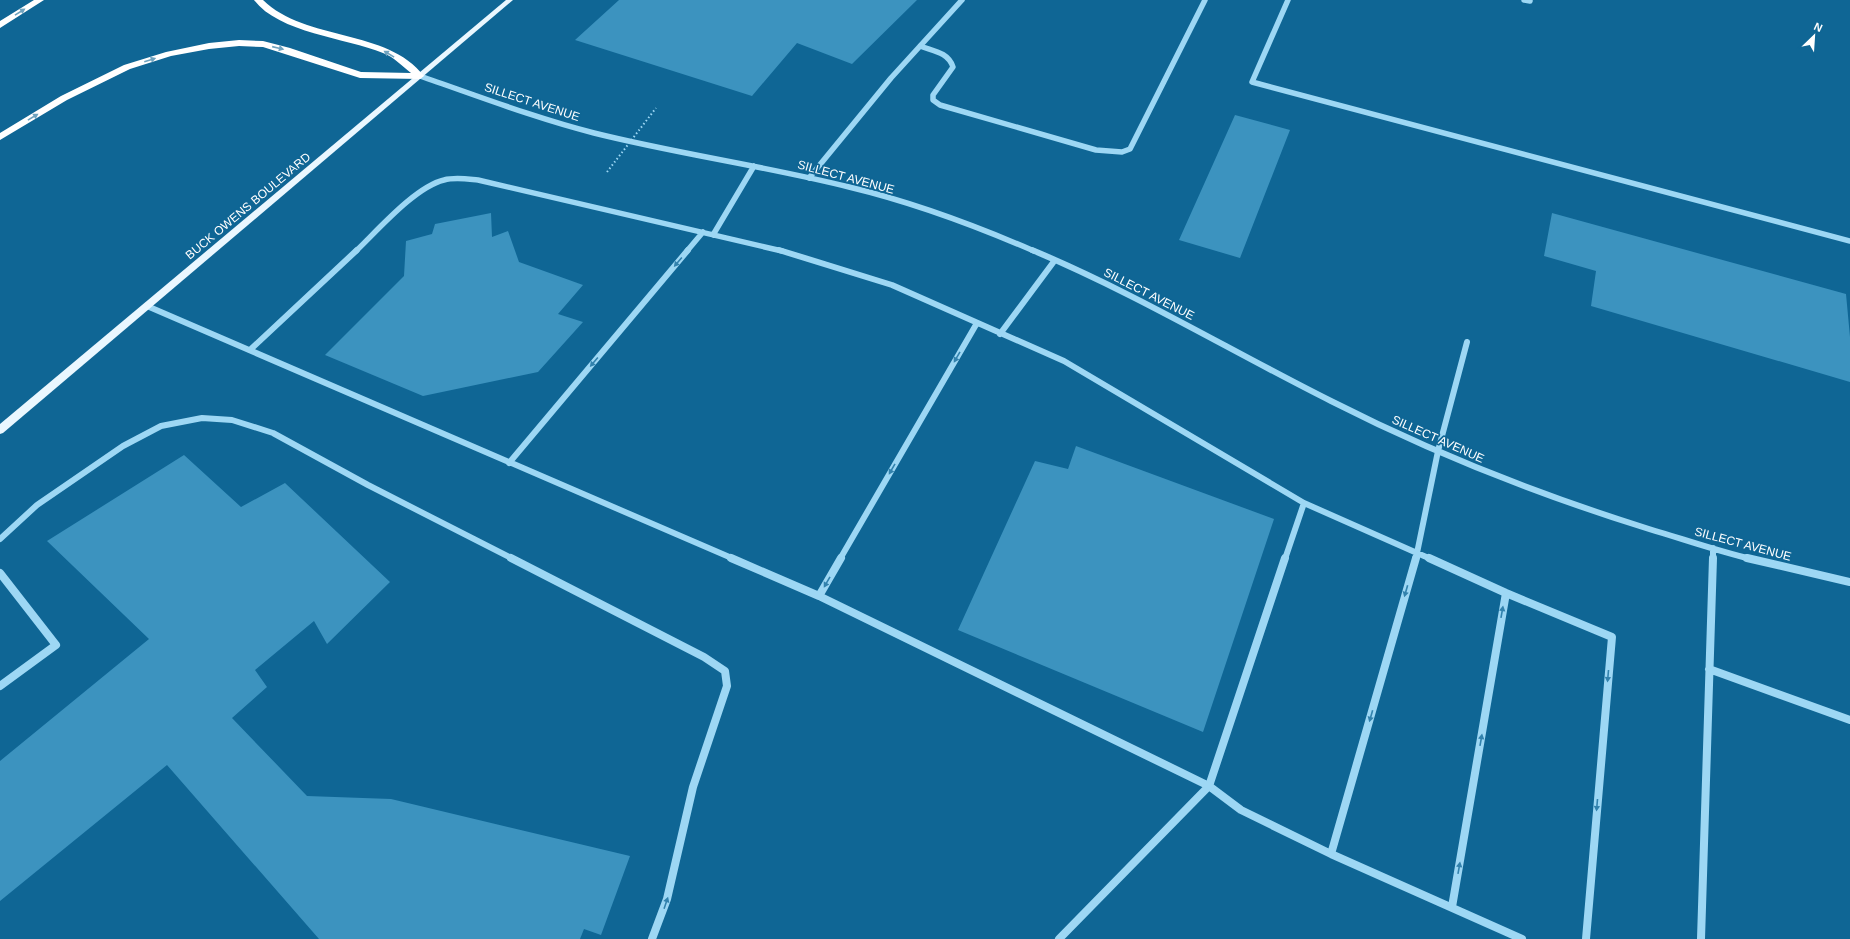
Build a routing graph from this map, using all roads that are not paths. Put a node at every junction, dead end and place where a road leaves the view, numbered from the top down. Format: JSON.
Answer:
{"nodes":[{"id":1,"x":40,"y":0,"type":"edge"},
{"id":2,"x":258,"y":0,"type":"edge"},
{"id":3,"x":510,"y":0,"type":"edge"},
{"id":4,"x":962,"y":0,"type":"edge"},
{"id":5,"x":1205,"y":0,"type":"edge"},
{"id":6,"x":1288,"y":0,"type":"edge"},
{"id":7,"x":1524,"y":0,"type":"edge"},
{"id":8,"x":1530,"y":1,"type":"dead end"},
{"id":9,"x":0,"y":25,"type":"edge"},
{"id":10,"x":920,"y":46,"type":"junction"},
{"id":11,"x":420,"y":76,"type":"junction"},
{"id":12,"x":0,"y":137,"type":"edge"},
{"id":13,"x":754,"y":166,"type":"junction"},
{"id":14,"x":808,"y":178,"type":"junction"},
{"id":15,"x":703,"y":232,"type":"junction"},
{"id":16,"x":713,"y":235,"type":"junction"},
{"id":17,"x":1850,"y":241,"type":"edge"},
{"id":18,"x":1055,"y":260,"type":"junction"},
{"id":19,"x":147,"y":306,"type":"junction"},
{"id":20,"x":977,"y":323,"type":"junction"},
{"id":21,"x":1000,"y":334,"type":"junction"},
{"id":22,"x":1467,"y":342,"type":"dead end"},
{"id":23,"x":250,"y":350,"type":"junction"},
{"id":24,"x":0,"y":430,"type":"edge"},
{"id":25,"x":1438,"y":451,"type":"junction"},
{"id":26,"x":509,"y":463,"type":"junction"},
{"id":27,"x":1304,"y":503,"type":"junction"},
{"id":28,"x":0,"y":539,"type":"edge"},
{"id":29,"x":1713,"y":548,"type":"junction"},
{"id":30,"x":1417,"y":553,"type":"junction"},
{"id":31,"x":0,"y":573,"type":"edge"},
{"id":32,"x":1850,"y":582,"type":"edge"},
{"id":33,"x":1506,"y":593,"type":"junction"},
{"id":34,"x":819,"y":596,"type":"junction"},
{"id":35,"x":1709,"y":669,"type":"junction"},
{"id":36,"x":0,"y":686,"type":"edge"},
{"id":37,"x":1850,"y":720,"type":"edge"},
{"id":38,"x":1209,"y":786,"type":"junction"},
{"id":39,"x":1331,"y":854,"type":"junction"},
{"id":40,"x":1452,"y":907,"type":"junction"},
{"id":41,"x":652,"y":939,"type":"edge"},
{"id":42,"x":1059,"y":939,"type":"edge"},
{"id":43,"x":1522,"y":939,"type":"edge"},
{"id":44,"x":1586,"y":939,"type":"edge"},
{"id":45,"x":1701,"y":939,"type":"edge"}],
"edges":[{"from":9,"to":1,"type":"highway","one_way":true},
{"from":11,"to":2,"type":"highway","one_way":true},
{"from":3,"to":11,"type":"main road","name":"BUCK OWENS BOULEVARD"},
{"from":4,"to":10,"type":"street"},
{"from":5,"to":10,"type":"street"},
{"from":6,"to":17,"type":"street"},
{"from":7,"to":8,"type":"street"},
{"from":10,"to":14,"type":"street"},
{"from":12,"to":11,"type":"highway","one_way":true},
{"from":11,"to":13,"type":"street","name":"SILLECT AVENUE"},
{"from":11,"to":19,"type":"main road","name":"BUCK OWENS BOULEVARD"},
{"from":13,"to":14,"type":"street","name":"SILLECT AVENUE"},
{"from":13,"to":16,"type":"street"},
{"from":14,"to":18,"type":"street","name":"SILLECT AVENUE"},
{"from":15,"to":16,"type":"street"},
{"from":15,"to":23,"type":"street"},
{"from":15,"to":26,"type":"street","one_way":true},
{"from":16,"to":20,"type":"street"},
{"from":18,"to":21,"type":"street"},
{"from":18,"to":25,"type":"street","name":"SILLECT AVENUE"},
{"from":19,"to":23,"type":"street"},
{"from":19,"to":24,"type":"main road","name":"BUCK OWENS BOULEVARD"},
{"from":20,"to":21,"type":"street"},
{"from":20,"to":34,"type":"street","one_way":true},
{"from":21,"to":27,"type":"street"},
{"from":22,"to":25,"type":"street"},
{"from":23,"to":26,"type":"street"},
{"from":25,"to":29,"type":"street","name":"SILLECT AVENUE"},
{"from":25,"to":30,"type":"street"},
{"from":26,"to":34,"type":"street"},
{"from":27,"to":30,"type":"street"},
{"from":27,"to":38,"type":"street"},
{"from":41,"to":28,"type":"street","one_way":true},
{"from":29,"to":32,"type":"street","name":"SILLECT AVENUE"},
{"from":29,"to":35,"type":"street"},
{"from":30,"to":33,"type":"street"},
{"from":30,"to":39,"type":"street","one_way":true},
{"from":31,"to":36,"type":"street"},
{"from":40,"to":33,"type":"street","one_way":true},
{"from":33,"to":44,"type":"street","one_way":true},
{"from":34,"to":38,"type":"street"},
{"from":35,"to":37,"type":"street"},
{"from":35,"to":45,"type":"street"},
{"from":38,"to":39,"type":"street"},
{"from":38,"to":42,"type":"street"},
{"from":39,"to":40,"type":"street"},
{"from":40,"to":43,"type":"street"}]}
